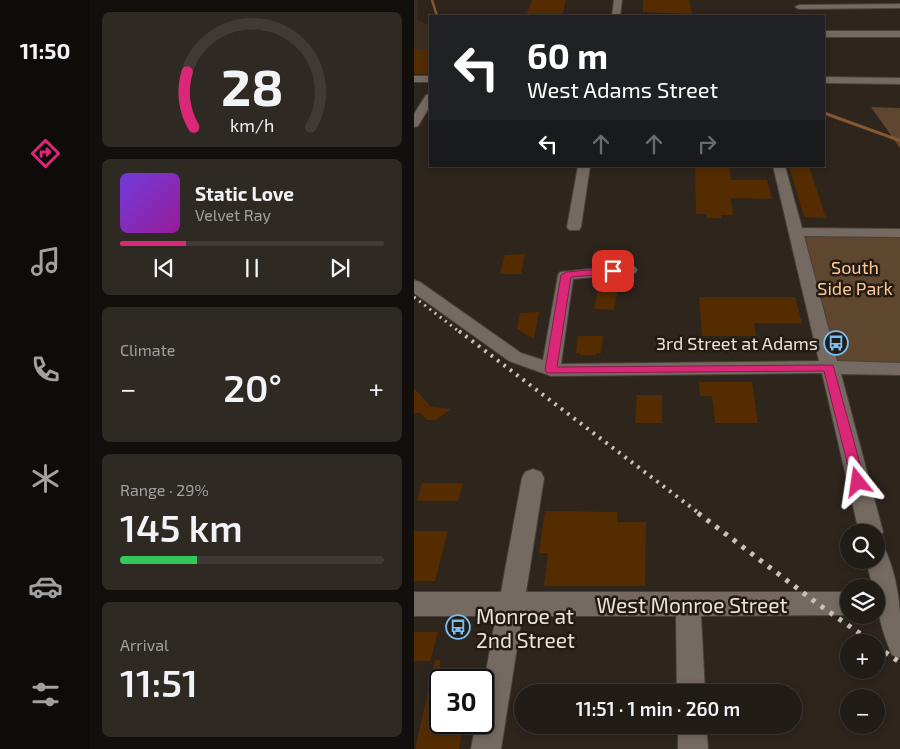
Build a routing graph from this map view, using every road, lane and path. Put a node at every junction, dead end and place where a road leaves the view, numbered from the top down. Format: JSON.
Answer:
{"nodes":[{"id":1,"x":618,"y":0,"type":"edge"},
{"id":2,"x":900,"y":6,"type":"edge"},
{"id":3,"x":799,"y":7,"type":"dead end"},
{"id":4,"x":616,"y":15,"type":"edge"},
{"id":5,"x":825,"y":34,"type":"edge"},
{"id":6,"x":900,"y":34,"type":"edge"},
{"id":7,"x":414,"y":79,"type":"edge"},
{"id":8,"x":429,"y":79,"type":"edge"},
{"id":9,"x":825,"y":80,"type":"edge"},
{"id":10,"x":900,"y":80,"type":"edge"},
{"id":11,"x":429,"y":99,"type":"edge"},
{"id":12,"x":414,"y":124,"type":"edge"},
{"id":13,"x":584,"y":167,"type":"edge"},
{"id":14,"x":778,"y":167,"type":"edge"},
{"id":15,"x":574,"y":227,"type":"dead end"},
{"id":16,"x":795,"y":232,"type":"junction"},
{"id":17,"x":900,"y":233,"type":"edge"},
{"id":18,"x":629,"y":270,"type":"dead end"},
{"id":19,"x":414,"y":285,"type":"edge"},
{"id":20,"x":829,"y":367,"type":"junction"},
{"id":21,"x":900,"y":368,"type":"edge"},
{"id":22,"x":551,"y":370,"type":"junction"},
{"id":23,"x":533,"y":478,"type":"dead end"},
{"id":24,"x":869,"y":524,"type":"edge"},
{"id":25,"x":880,"y":569,"type":"edge"},
{"id":26,"x":414,"y":604,"type":"edge"},
{"id":27,"x":510,"y":604,"type":"junction"},
{"id":28,"x":688,"y":604,"type":"junction"},
{"id":29,"x":840,"y":604,"type":"edge"},
{"id":30,"x":888,"y":604,"type":"edge"},
{"id":31,"x":900,"y":646,"type":"edge"},
{"id":32,"x":691,"y":684,"type":"edge"},
{"id":33,"x":692,"y":734,"type":"edge"},
{"id":34,"x":486,"y":749,"type":"edge"},
{"id":35,"x":693,"y":749,"type":"edge"}],
"edges":[{"from":1,"to":4,"type":"street"},
{"from":2,"to":3,"type":"street"},
{"from":5,"to":6,"type":"street"},
{"from":7,"to":8,"type":"street"},
{"from":9,"to":10,"type":"street"},
{"from":11,"to":12,"type":"street"},
{"from":13,"to":15,"type":"street"},
{"from":14,"to":16,"type":"street"},
{"from":16,"to":17,"type":"street"},
{"from":16,"to":20,"type":"street"},
{"from":18,"to":22,"type":"street"},
{"from":19,"to":22,"type":"street"},
{"from":20,"to":21,"type":"street"},
{"from":20,"to":22,"type":"street"},
{"from":20,"to":24,"type":"street"},
{"from":23,"to":27,"type":"street"},
{"from":25,"to":30,"type":"street"},
{"from":26,"to":27,"type":"street","name":"West Monroe Street"},
{"from":27,"to":28,"type":"street","name":"West Monroe Street"},
{"from":27,"to":34,"type":"street"},
{"from":28,"to":29,"type":"street","name":"West Monroe Street"},
{"from":28,"to":32,"type":"street"},
{"from":30,"to":31,"type":"street"},
{"from":33,"to":35,"type":"street"}]}
